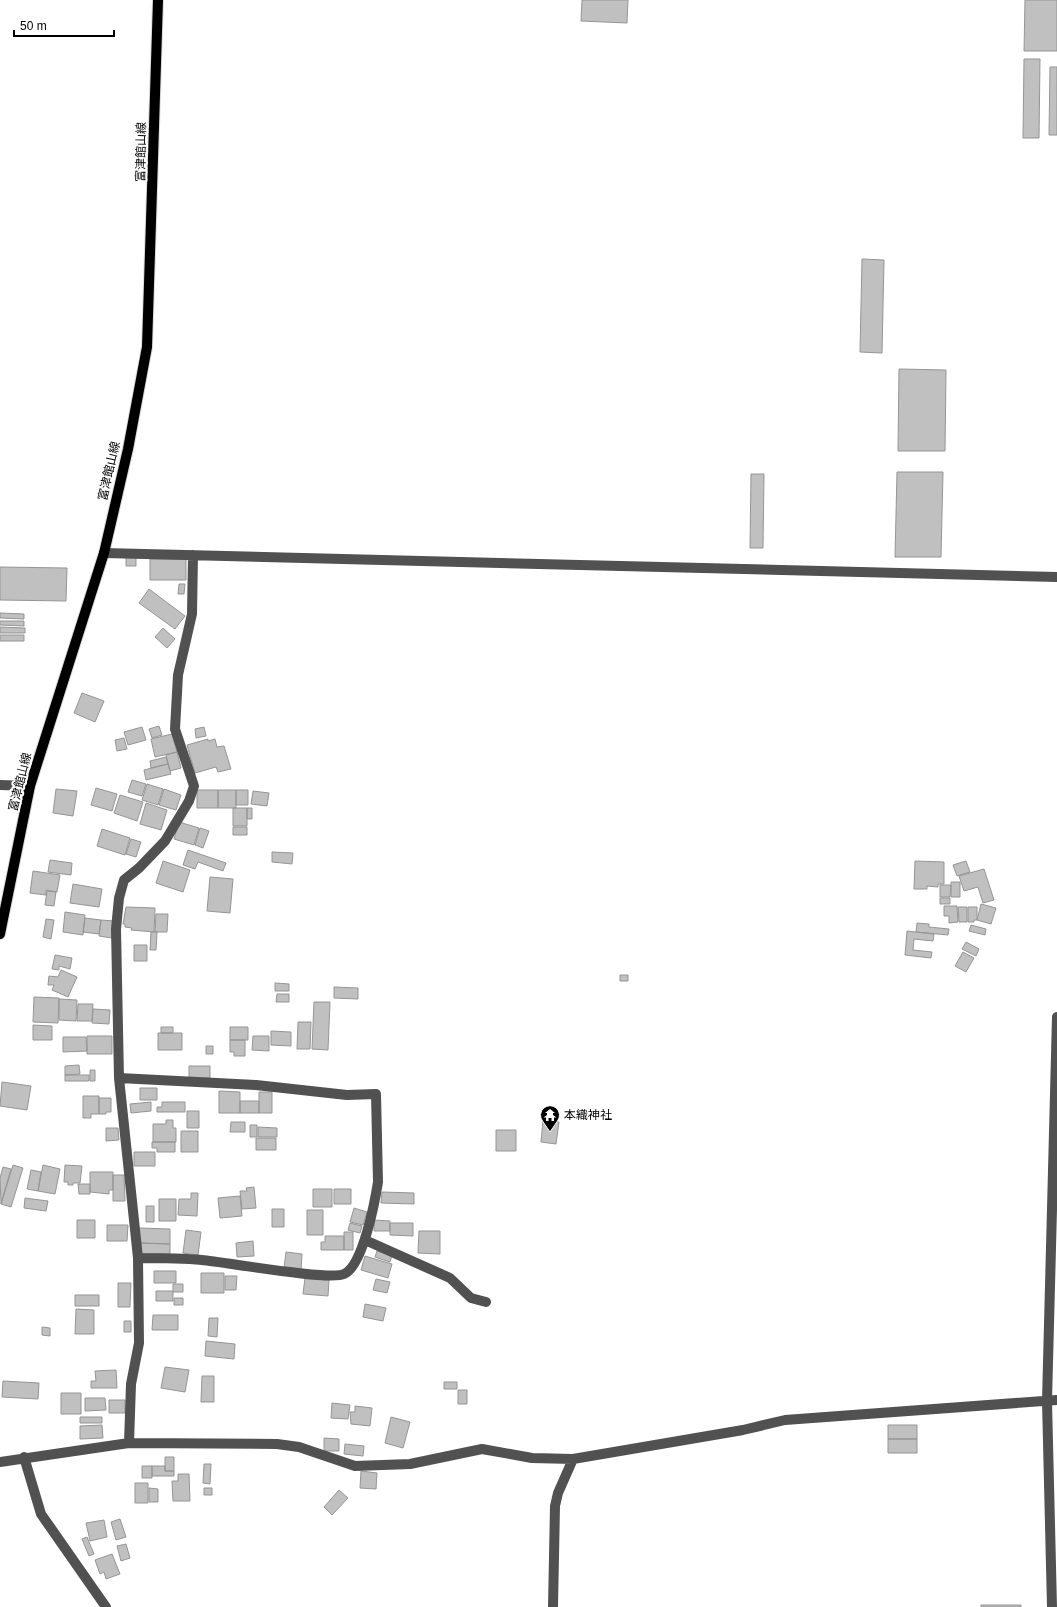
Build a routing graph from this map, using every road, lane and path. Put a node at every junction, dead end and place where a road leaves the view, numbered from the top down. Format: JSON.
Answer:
{"nodes":[{"id":1,"x":158,"y":0,"type":"edge"},
{"id":2,"x":104,"y":553,"type":"junction"},
{"id":3,"x":193,"y":555,"type":"junction"},
{"id":4,"x":1057,"y":577,"type":"edge"},
{"id":5,"x":0,"y":785,"type":"edge"},
{"id":6,"x":30,"y":786,"type":"junction"},
{"id":7,"x":0,"y":934,"type":"edge"},
{"id":8,"x":1057,"y":1017,"type":"edge"},
{"id":9,"x":119,"y":1078,"type":"junction"},
{"id":10,"x":365,"y":1240,"type":"junction"},
{"id":11,"x":138,"y":1258,"type":"junction"},
{"id":12,"x":486,"y":1302,"type":"dead end"},
{"id":13,"x":1052,"y":1400,"type":"edge"},
{"id":14,"x":129,"y":1443,"type":"junction"},
{"id":15,"x":24,"y":1457,"type":"junction"},
{"id":16,"x":574,"y":1459,"type":"junction"},
{"id":17,"x":0,"y":1462,"type":"edge"},
{"id":18,"x":106,"y":1607,"type":"edge"},
{"id":19,"x":553,"y":1607,"type":"edge"},
{"id":20,"x":1052,"y":1607,"type":"edge"}],
"edges":[{"from":1,"to":2,"type":"main road","name":"富津館山線"},
{"from":2,"to":3,"type":"street"},
{"from":2,"to":6,"type":"main road","name":"富津館山線"},
{"from":3,"to":4,"type":"street"},
{"from":3,"to":9,"type":"street"},
{"from":5,"to":6,"type":"street"},
{"from":6,"to":7,"type":"main road","name":"富津館山線"},
{"from":8,"to":13,"type":"street"},
{"from":9,"to":10,"type":"street"},
{"from":9,"to":11,"type":"street"},
{"from":10,"to":11,"type":"street"},
{"from":10,"to":12,"type":"street"},
{"from":11,"to":14,"type":"street"},
{"from":13,"to":16,"type":"street"},
{"from":13,"to":20,"type":"street"},
{"from":14,"to":15,"type":"street"},
{"from":14,"to":16,"type":"street"},
{"from":15,"to":17,"type":"street"},
{"from":15,"to":18,"type":"street"},
{"from":16,"to":19,"type":"street"}]}
